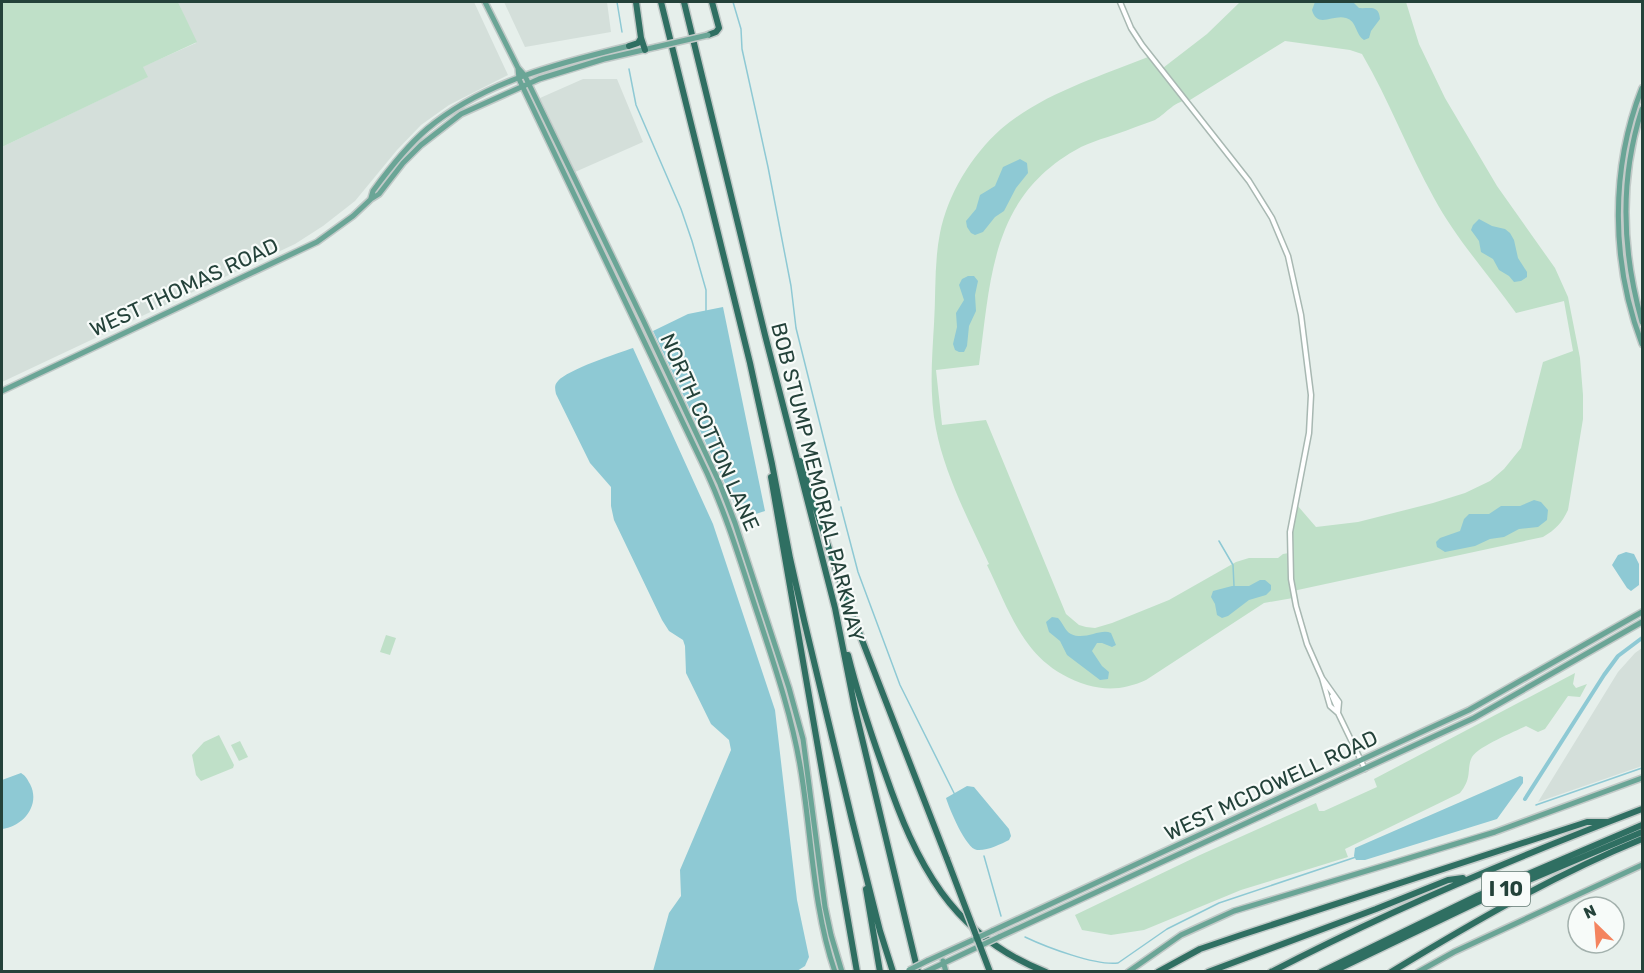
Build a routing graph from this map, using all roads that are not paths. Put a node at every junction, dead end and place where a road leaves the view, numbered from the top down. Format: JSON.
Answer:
{"nodes":[{"id":1,"x":485,"y":2,"type":"edge"},
{"id":2,"x":636,"y":2,"type":"edge"},
{"id":3,"x":661,"y":2,"type":"edge"},
{"id":4,"x":684,"y":2,"type":"edge"},
{"id":5,"x":712,"y":2,"type":"edge"},
{"id":6,"x":1120,"y":2,"type":"edge"},
{"id":7,"x":708,"y":34,"type":"joint"},
{"id":8,"x":641,"y":38,"type":"junction"},
{"id":9,"x":629,"y":46,"type":"joint"},
{"id":10,"x":645,"y":50,"type":"junction"},
{"id":11,"x":522,"y":78,"type":"junction"},
{"id":12,"x":528,"y":83,"type":"junction"},
{"id":13,"x":522,"y":86,"type":"junction"},
{"id":14,"x":1642,"y":88,"type":"edge"},
{"id":15,"x":1642,"y":109,"type":"edge"},
{"id":16,"x":552,"y":152,"type":"junction"},
{"id":17,"x":569,"y":171,"type":"junction"},
{"id":18,"x":370,"y":199,"type":"junction"},
{"id":19,"x":1642,"y":322,"type":"edge"},
{"id":20,"x":1642,"y":344,"type":"edge"},
{"id":21,"x":2,"y":391,"type":"edge"},
{"id":22,"x":767,"y":444,"type":"junction"},
{"id":23,"x":794,"y":447,"type":"junction"},
{"id":24,"x":835,"y":608,"type":"junction"},
{"id":25,"x":1642,"y":612,"type":"edge"},
{"id":26,"x":1642,"y":622,"type":"edge"},
{"id":27,"x":1361,"y":761,"type":"junction"},
{"id":28,"x":1365,"y":769,"type":"junction"},
{"id":29,"x":1642,"y":778,"type":"edge"},
{"id":30,"x":1642,"y":809,"type":"edge"},
{"id":31,"x":852,"y":820,"type":"junction"},
{"id":32,"x":1607,"y":822,"type":"junction"},
{"id":33,"x":1642,"y":825,"type":"edge"},
{"id":34,"x":1642,"y":832,"type":"edge"},
{"id":35,"x":1642,"y":839,"type":"edge"},
{"id":36,"x":1642,"y":865,"type":"edge"},
{"id":37,"x":1470,"y":877,"type":"junction"},
{"id":38,"x":1372,"y":951,"type":"junction"},
{"id":39,"x":933,"y":958,"type":"junction"},
{"id":40,"x":944,"y":963,"type":"junction"},
{"id":41,"x":927,"y":971,"type":"edge"},
{"id":42,"x":1418,"y":971,"type":"edge"},
{"id":43,"x":835,"y":972,"type":"edge"},
{"id":44,"x":842,"y":972,"type":"edge"},
{"id":45,"x":857,"y":972,"type":"edge"},
{"id":46,"x":880,"y":972,"type":"edge"},
{"id":47,"x":893,"y":972,"type":"edge"},
{"id":48,"x":906,"y":972,"type":"edge"},
{"id":49,"x":918,"y":972,"type":"edge"},
{"id":50,"x":946,"y":972,"type":"edge"},
{"id":51,"x":990,"y":972,"type":"edge"},
{"id":52,"x":1046,"y":972,"type":"edge"},
{"id":53,"x":1128,"y":972,"type":"edge"},
{"id":54,"x":1158,"y":972,"type":"edge"},
{"id":55,"x":1208,"y":972,"type":"edge"},
{"id":56,"x":1271,"y":972,"type":"edge"},
{"id":57,"x":1322,"y":972,"type":"edge"},
{"id":58,"x":1332,"y":972,"type":"edge"},
{"id":59,"x":1339,"y":972,"type":"edge"},
{"id":60,"x":1390,"y":972,"type":"edge"}],
"edges":[{"from":1,"to":11,"type":"main road","name":"NORTH COTTON LANE"},
{"from":2,"to":8,"type":"highway"},
{"from":3,"to":22,"type":"highway","name":"BOB STUMP MEMORIAL PARKWAY"},
{"from":4,"to":23,"type":"highway","name":"BOB STUMP MEMORIAL PARKWAY"},
{"from":5,"to":7,"type":"highway"},
{"from":6,"to":27,"type":"street"},
{"from":7,"to":10,"type":"main road","name":"WEST THOMAS ROAD","bridge":true},
{"from":8,"to":9,"type":"highway"},
{"from":8,"to":10,"type":"highway"},
{"from":9,"to":11,"type":"main road","name":"WEST THOMAS ROAD"},
{"from":10,"to":12,"type":"main road","name":"WEST THOMAS ROAD"},
{"from":11,"to":12,"type":"main road","name":"NORTH COTTON LANE"},
{"from":11,"to":13,"type":"main road","name":"NORTH COTTON LANE"},
{"from":11,"to":18,"type":"main road","name":"WEST THOMAS ROAD"},
{"from":12,"to":13,"type":"main road","name":"WEST THOMAS ROAD"},
{"from":12,"to":17,"type":"main road","name":"NORTH COTTON LANE"},
{"from":13,"to":16,"type":"main road","name":"NORTH COTTON LANE"},
{"from":13,"to":18,"type":"main road","name":"WEST THOMAS ROAD"},
{"from":14,"to":20,"type":"main road"},
{"from":15,"to":19,"type":"main road"},
{"from":16,"to":17,"type":"main road"},
{"from":16,"to":43,"type":"main road","name":"NORTH COTTON LANE"},
{"from":17,"to":44,"type":"main road","name":"NORTH COTTON LANE"},
{"from":18,"to":21,"type":"main road","name":"WEST THOMAS ROAD"},
{"from":22,"to":31,"type":"highway","name":"BOB STUMP MEMORIAL PARKWAY"},
{"from":22,"to":45,"type":"highway"},
{"from":23,"to":24,"type":"highway","name":"BOB STUMP MEMORIAL PARKWAY"},
{"from":23,"to":51,"type":"highway","bridge":true},
{"from":24,"to":49,"type":"highway","name":"BOB STUMP MEMORIAL PARKWAY"},
{"from":24,"to":52,"type":"highway"},
{"from":25,"to":27,"type":"main road","name":"WEST MCDOWELL ROAD"},
{"from":26,"to":28,"type":"main road","name":"WEST MCDOWELL ROAD"},
{"from":27,"to":28,"type":"street"},
{"from":27,"to":39,"type":"main road","name":"WEST MCDOWELL ROAD","bridge":true},
{"from":28,"to":40,"type":"main road","name":"WEST MCDOWELL ROAD","bridge":true},
{"from":29,"to":53,"type":"main road"},
{"from":30,"to":32,"type":"highway","number":"I 10"},
{"from":31,"to":46,"type":"highway"},
{"from":31,"to":47,"type":"highway","name":"BOB STUMP MEMORIAL PARKWAY"},
{"from":32,"to":37,"type":"highway","number":"I 10"},
{"from":32,"to":54,"type":"highway"},
{"from":33,"to":57,"type":"highway"},
{"from":34,"to":38,"type":"highway","number":"I 10"},
{"from":35,"to":60,"type":"highway"},
{"from":36,"to":42,"type":"main road"},
{"from":37,"to":55,"type":"highway"},
{"from":37,"to":56,"type":"highway","number":"I 10"},
{"from":38,"to":58,"type":"highway","number":"I 10"},
{"from":38,"to":59,"type":"highway"},
{"from":39,"to":40,"type":"main road"},
{"from":39,"to":48,"type":"main road","name":"WEST MCDOWELL ROAD","bridge":true},
{"from":40,"to":41,"type":"main road","name":"WEST MCDOWELL ROAD"},
{"from":40,"to":50,"type":"main road"}]}
